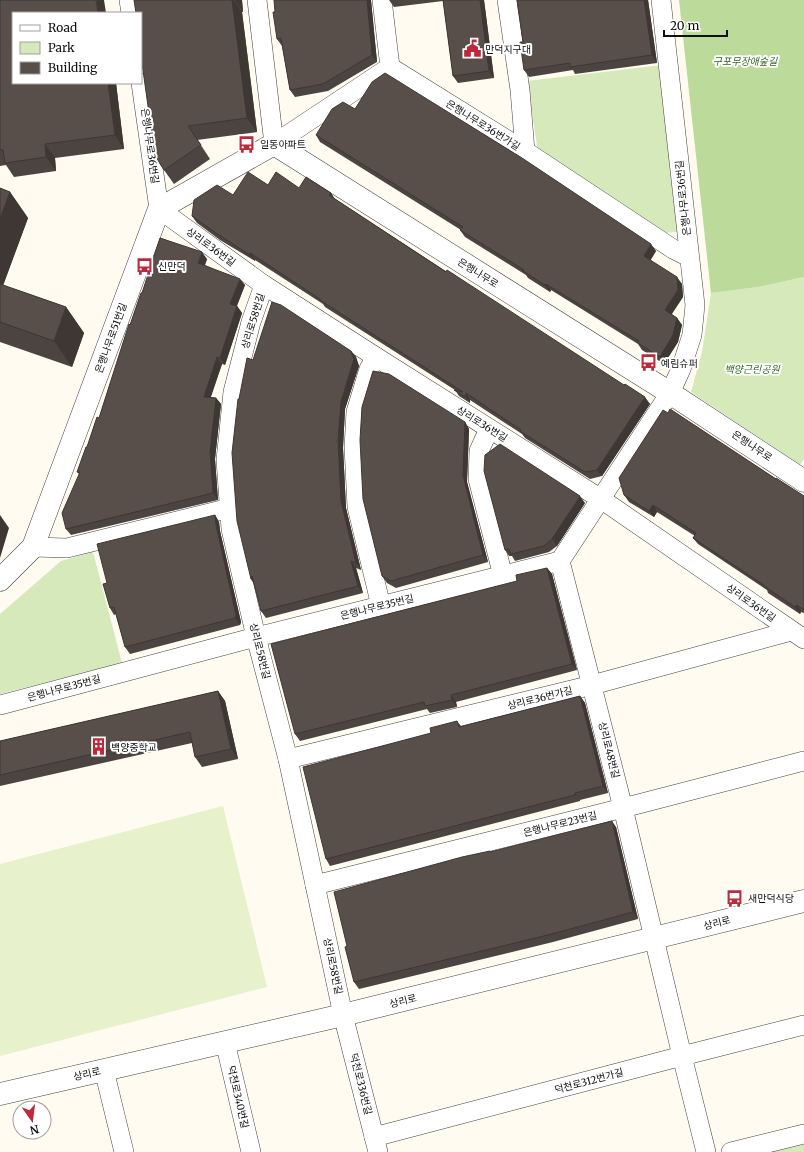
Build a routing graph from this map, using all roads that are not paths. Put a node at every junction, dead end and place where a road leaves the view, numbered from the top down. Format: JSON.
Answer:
{"nodes":[{"id":1,"x":129,"y":0,"type":"edge"},
{"id":2,"x":257,"y":0,"type":"edge"},
{"id":3,"x":382,"y":0,"type":"edge"},
{"id":4,"x":507,"y":0,"type":"edge"},
{"id":5,"x":661,"y":0,"type":"edge"},
{"id":6,"x":131,"y":12,"type":"edge"},
{"id":7,"x":390,"y":67,"type":"junction"},
{"id":8,"x":141,"y":84,"type":"edge"},
{"id":9,"x":274,"y":144,"type":"junction"},
{"id":10,"x":525,"y":151,"type":"junction"},
{"id":11,"x":159,"y":210,"type":"junction"},
{"id":12,"x":689,"y":257,"type":"junction"},
{"id":13,"x":264,"y":285,"type":"junction"},
{"id":14,"x":376,"y":357,"type":"junction"},
{"id":15,"x":670,"y":393,"type":"junction"},
{"id":16,"x":489,"y":429,"type":"junction"},
{"id":17,"x":804,"y":481,"type":"edge"},
{"id":18,"x":601,"y":499,"type":"junction"},
{"id":19,"x":230,"y":508,"type":"junction"},
{"id":20,"x":33,"y":547,"type":"junction"},
{"id":21,"x":560,"y":561,"type":"junction"},
{"id":22,"x":503,"y":576,"type":"junction"},
{"id":23,"x":0,"y":580,"type":"edge"},
{"id":24,"x":381,"y":606,"type":"junction"},
{"id":25,"x":797,"y":635,"type":"edge"},
{"id":26,"x":256,"y":637,"type":"junction"},
{"id":27,"x":592,"y":685,"type":"junction"},
{"id":28,"x":0,"y":705,"type":"edge"},
{"id":29,"x":288,"y":759,"type":"junction"},
{"id":30,"x":804,"y":761,"type":"edge"},
{"id":31,"x":623,"y":808,"type":"junction"},
{"id":32,"x":315,"y":885,"type":"junction"},
{"id":33,"x":804,"y":901,"type":"edge"},
{"id":34,"x":654,"y":939,"type":"junction"},
{"id":35,"x":343,"y":1015,"type":"junction"},
{"id":36,"x":804,"y":1025,"type":"edge"},
{"id":37,"x":226,"y":1042,"type":"junction"},
{"id":38,"x":682,"y":1056,"type":"junction"},
{"id":39,"x":104,"y":1070,"type":"junction"},
{"id":40,"x":0,"y":1094,"type":"edge"},
{"id":41,"x":804,"y":1134,"type":"edge"},
{"id":42,"x":376,"y":1145,"type":"edge"},
{"id":43,"x":124,"y":1152,"type":"edge"},
{"id":44,"x":251,"y":1152,"type":"edge"},
{"id":45,"x":706,"y":1152,"type":"edge"},
{"id":46,"x":731,"y":1152,"type":"edge"}],
"edges":[{"from":1,"to":6,"type":"street"},
{"from":2,"to":9,"type":"street"},
{"from":3,"to":7,"type":"street"},
{"from":4,"to":10,"type":"street","name":"은행나무로36번가길"},
{"from":5,"to":12,"type":"street","name":"은행나무로36번길"},
{"from":7,"to":9,"type":"street"},
{"from":7,"to":10,"type":"street","name":"은행나무로36번가길"},
{"from":8,"to":11,"type":"street","name":"은행나무로36번길"},
{"from":9,"to":11,"type":"street"},
{"from":9,"to":15,"type":"street","name":"은행나무로"},
{"from":10,"to":12,"type":"street"},
{"from":11,"to":13,"type":"street","name":"상리로36번길"},
{"from":11,"to":20,"type":"street","name":"은행나무로51번길"},
{"from":12,"to":15,"type":"street","name":"은행나무로36번길"},
{"from":13,"to":14,"type":"street","name":"상리로36번길"},
{"from":13,"to":19,"type":"street","name":"상리로58번길"},
{"from":14,"to":16,"type":"street","name":"상리로36번길"},
{"from":14,"to":24,"type":"street"},
{"from":15,"to":17,"type":"street","name":"은행나무로"},
{"from":15,"to":18,"type":"street"},
{"from":16,"to":18,"type":"street","name":"상리로36번길"},
{"from":16,"to":22,"type":"street"},
{"from":18,"to":21,"type":"street"},
{"from":18,"to":25,"type":"street","name":"상리로36번길"},
{"from":19,"to":20,"type":"street"},
{"from":19,"to":26,"type":"street","name":"상리로58번길"},
{"from":20,"to":23,"type":"street","name":"은행나무로51번길"},
{"from":21,"to":22,"type":"street","name":"은행나무로35번길"},
{"from":21,"to":27,"type":"street","name":"상리로48번길"},
{"from":22,"to":24,"type":"street","name":"은행나무로35번길"},
{"from":24,"to":26,"type":"street","name":"은행나무로35번길"},
{"from":25,"to":27,"type":"street","name":"상리로36번가길"},
{"from":26,"to":28,"type":"street","name":"은행나무로35번길"},
{"from":26,"to":29,"type":"street","name":"상리로58번길"},
{"from":27,"to":29,"type":"street","name":"상리로36번가길"},
{"from":27,"to":31,"type":"street","name":"상리로48번길"},
{"from":29,"to":32,"type":"street","name":"상리로58번길"},
{"from":30,"to":31,"type":"street","name":"은행나무로23번길"},
{"from":31,"to":32,"type":"street","name":"은행나무로23번길"},
{"from":31,"to":34,"type":"street","name":"상리로48번길"},
{"from":32,"to":35,"type":"street","name":"상리로58번길"},
{"from":33,"to":34,"type":"street","name":"상리로"},
{"from":34,"to":35,"type":"street","name":"상리로"},
{"from":34,"to":38,"type":"street","name":"상리로48번길"},
{"from":35,"to":37,"type":"street","name":"상리로"},
{"from":35,"to":42,"type":"street","name":"덕천로336번길"},
{"from":36,"to":38,"type":"street","name":"덕천로312번가길"},
{"from":37,"to":39,"type":"street","name":"상리로"},
{"from":37,"to":44,"type":"street","name":"덕천로340번길"},
{"from":38,"to":42,"type":"street","name":"덕천로312번가길"},
{"from":38,"to":45,"type":"street","name":"상리로48번길"},
{"from":39,"to":40,"type":"street","name":"상리로"},
{"from":39,"to":43,"type":"street"},
{"from":41,"to":46,"type":"street"}]}
